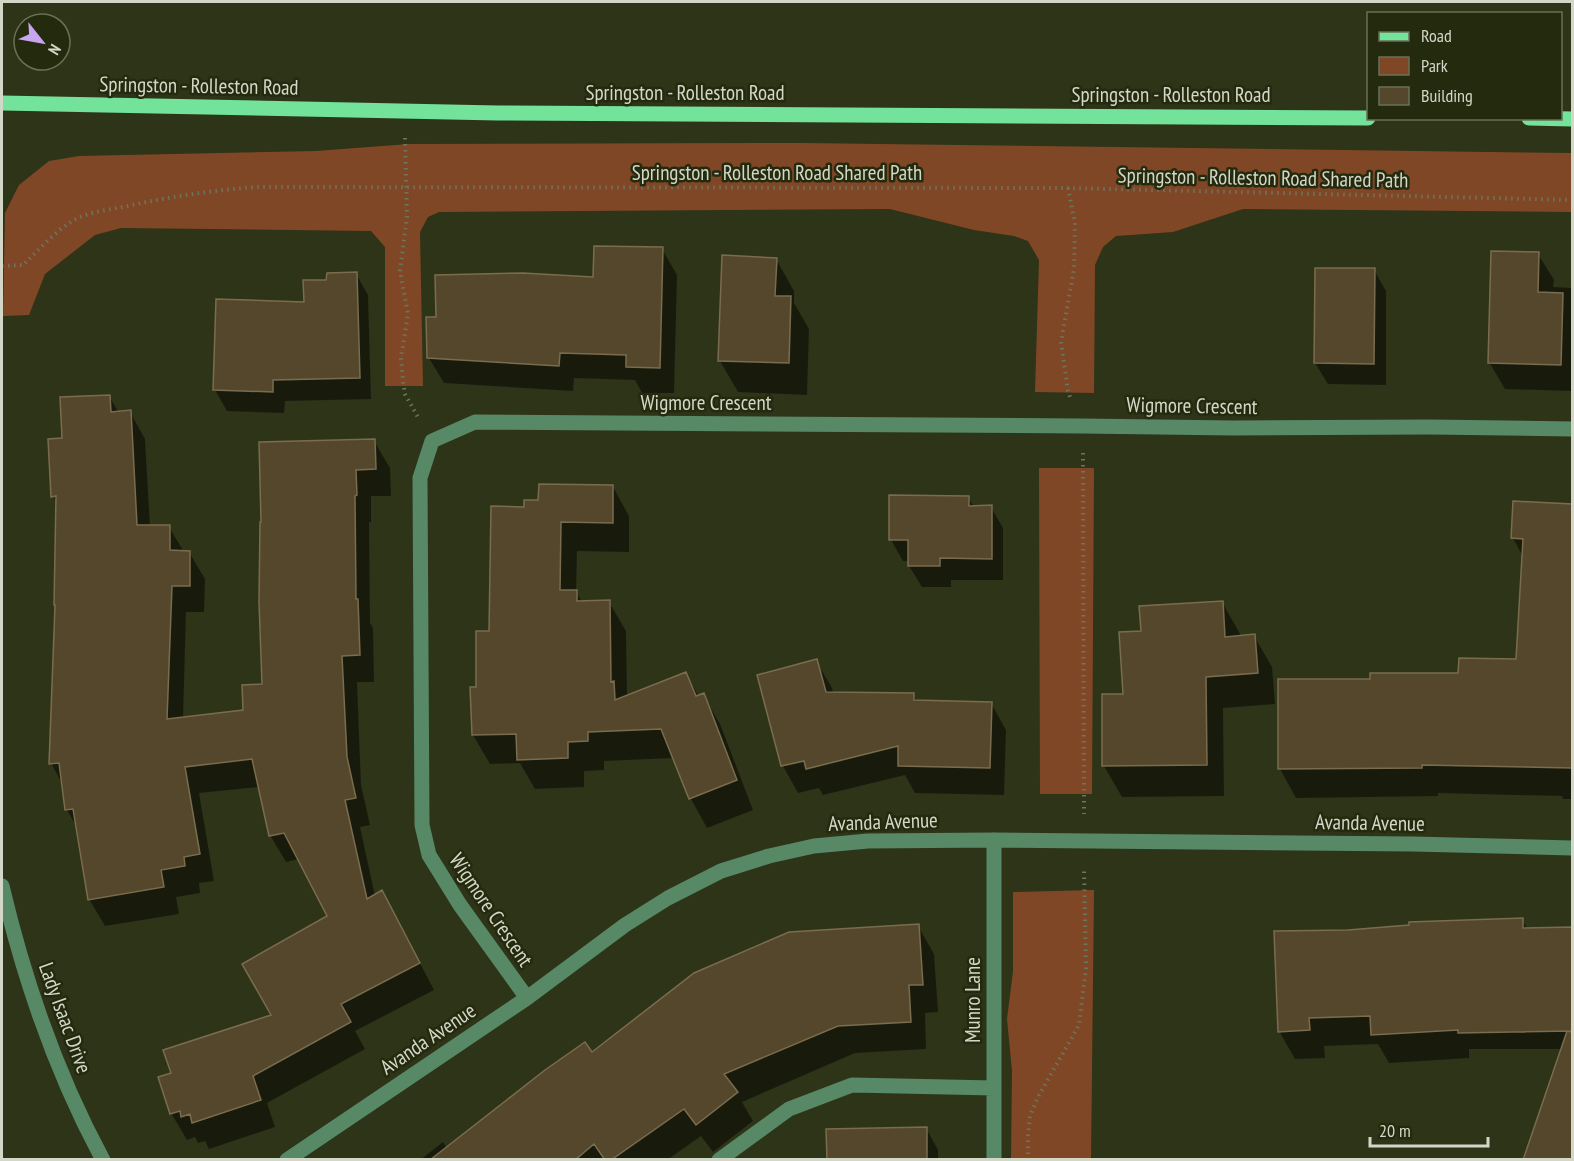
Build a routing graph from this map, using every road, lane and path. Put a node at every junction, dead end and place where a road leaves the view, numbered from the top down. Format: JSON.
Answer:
{"nodes":[{"id":1,"x":2,"y":103,"type":"edge"},
{"id":2,"x":1367,"y":118,"type":"edge"},
{"id":3,"x":405,"y":140,"type":"dead end"},
{"id":4,"x":407,"y":188,"type":"junction"},
{"id":5,"x":1068,"y":188,"type":"junction"},
{"id":6,"x":1572,"y":200,"type":"edge"},
{"id":7,"x":2,"y":266,"type":"edge"},
{"id":8,"x":411,"y":407,"type":"dead end"},
{"id":9,"x":1082,"y":426,"type":"junction"},
{"id":10,"x":1572,"y":429,"type":"edge"},
{"id":11,"x":994,"y":840,"type":"junction"},
{"id":12,"x":1084,"y":841,"type":"junction"},
{"id":13,"x":1572,"y":848,"type":"edge"},
{"id":14,"x":2,"y":886,"type":"edge"},
{"id":15,"x":527,"y":998,"type":"junction"},
{"id":16,"x":994,"y":1088,"type":"junction"},
{"id":17,"x":103,"y":1160,"type":"edge"},
{"id":18,"x":287,"y":1160,"type":"edge"},
{"id":19,"x":719,"y":1160,"type":"edge"},
{"id":20,"x":994,"y":1160,"type":"edge"},
{"id":21,"x":1028,"y":1160,"type":"edge"}],
"edges":[{"from":1,"to":2,"type":"main road","name":"Springston - Rolleston Road"},
{"from":3,"to":4,"type":"path"},
{"from":4,"to":5,"type":"path","name":"Springston - Rolleston Road Shared Path"},
{"from":4,"to":7,"type":"path","name":"Springston - Rolleston Road Shared Path"},
{"from":4,"to":8,"type":"path"},
{"from":5,"to":6,"type":"path","name":"Springston - Rolleston Road Shared Path"},
{"from":5,"to":9,"type":"path"},
{"from":9,"to":10,"type":"street","name":"Wigmore Crescent"},
{"from":9,"to":12,"type":"path"},
{"from":9,"to":15,"type":"street","name":"Wigmore Crescent"},
{"from":11,"to":12,"type":"street","name":"Avanda Avenue"},
{"from":11,"to":15,"type":"street","name":"Avanda Avenue"},
{"from":11,"to":16,"type":"street","name":"Munro Lane"},
{"from":12,"to":13,"type":"street","name":"Avanda Avenue"},
{"from":12,"to":21,"type":"path"},
{"from":14,"to":17,"type":"street","name":"Lady Isaac Drive"},
{"from":15,"to":18,"type":"street","name":"Avanda Avenue"},
{"from":16,"to":19,"type":"street"},
{"from":16,"to":20,"type":"street","name":"Munro Lane"}]}
